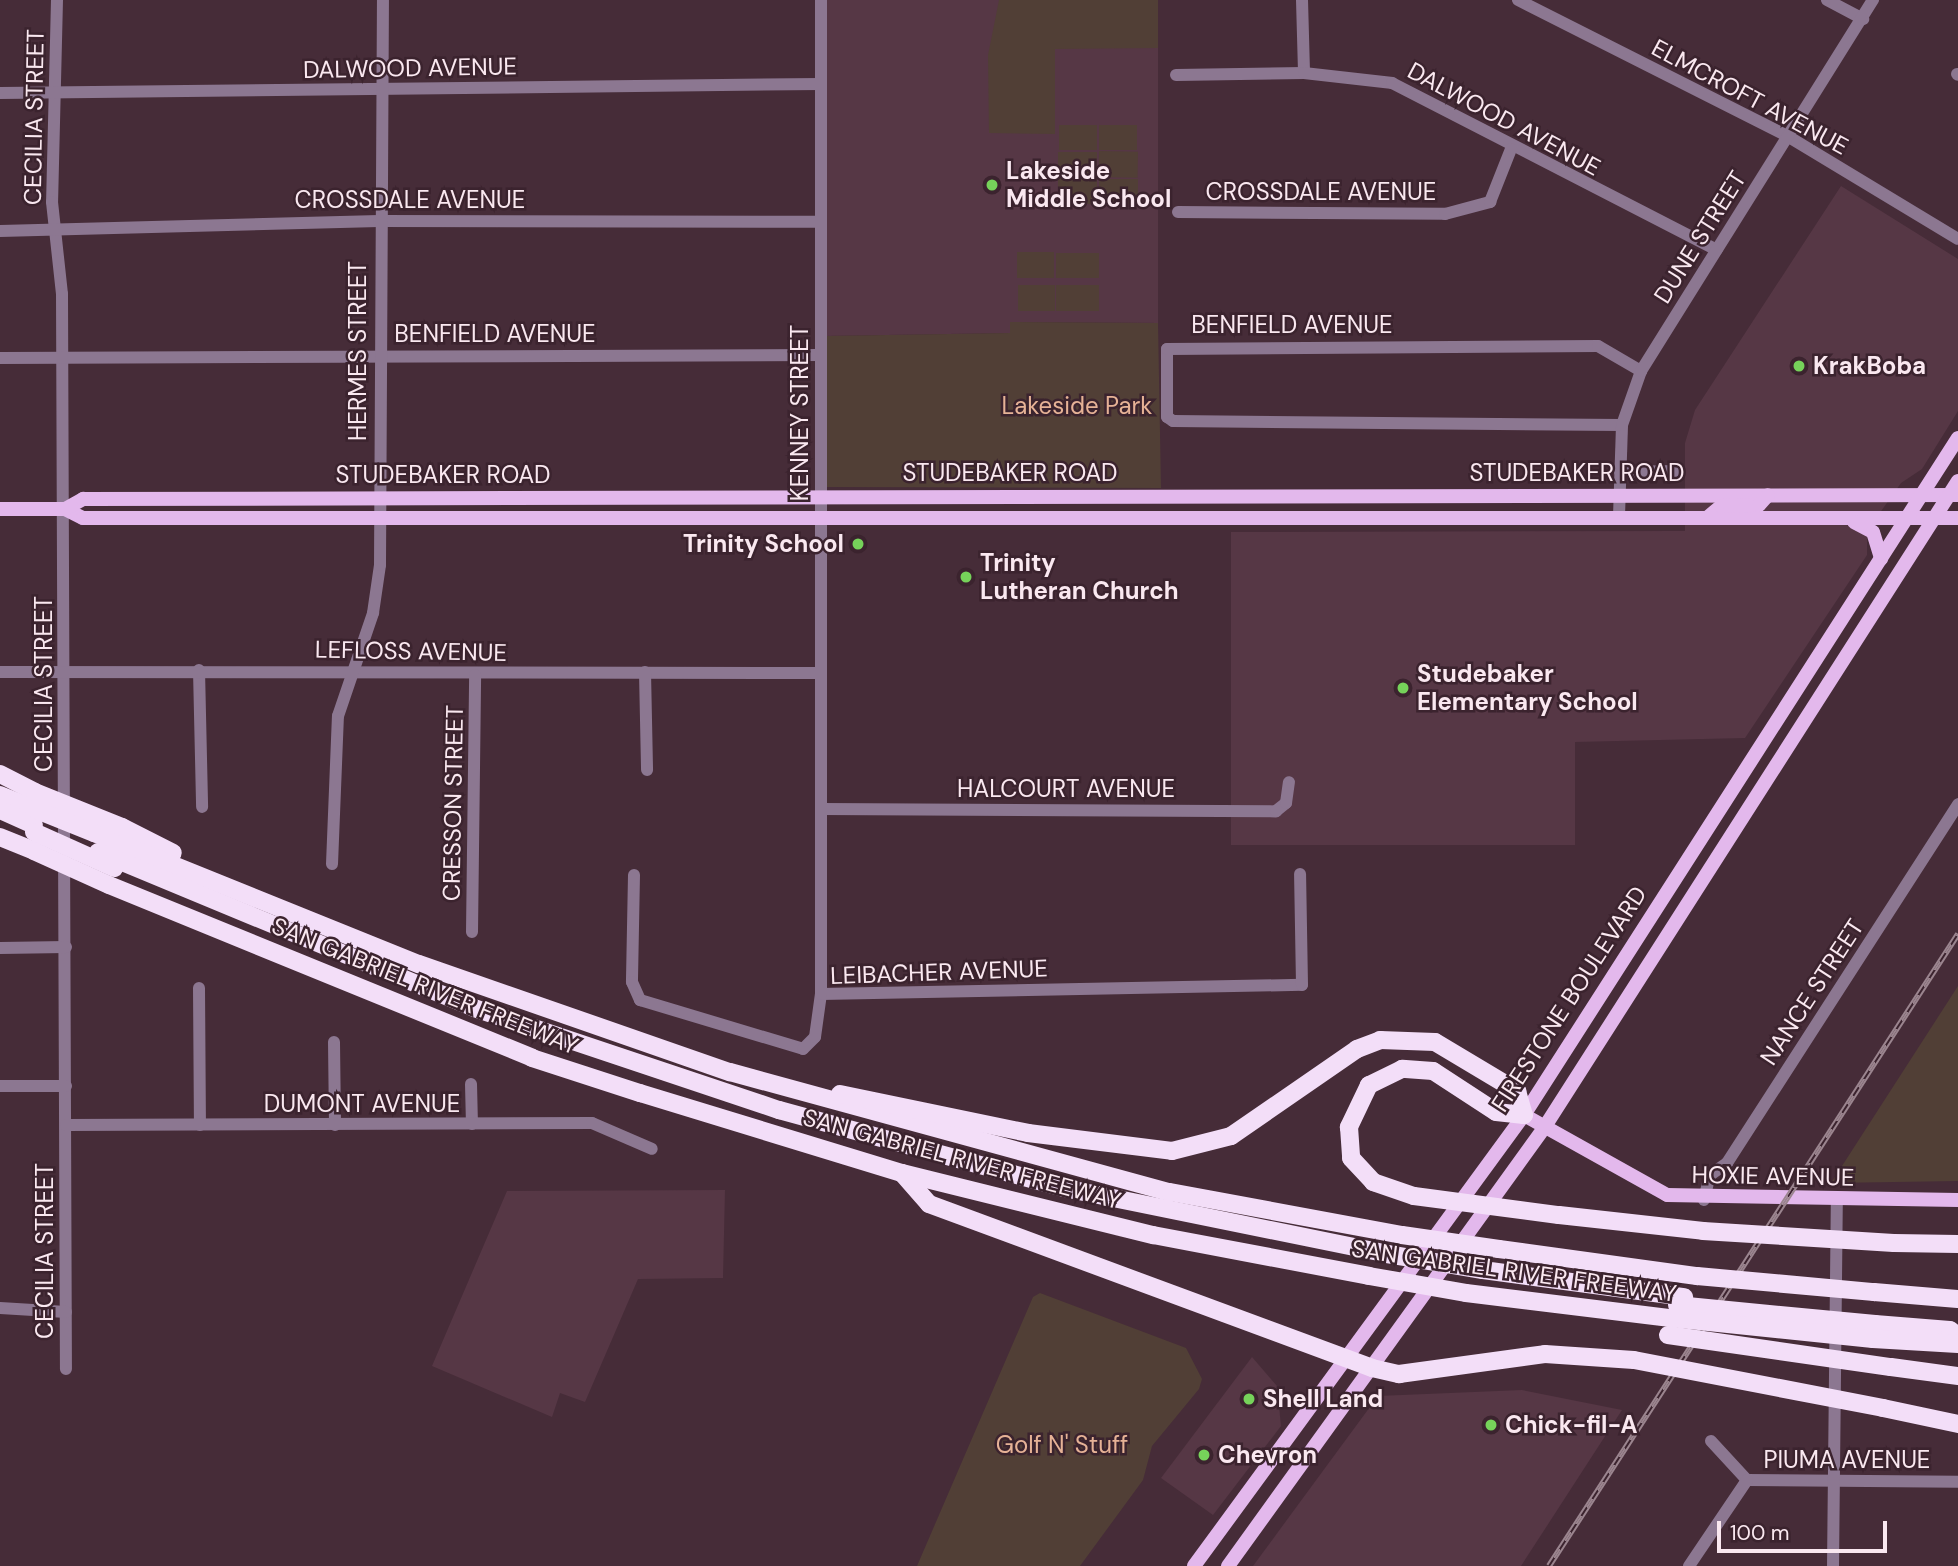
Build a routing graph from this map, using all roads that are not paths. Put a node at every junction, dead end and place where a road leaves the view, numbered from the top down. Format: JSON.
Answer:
{"nodes":[{"id":1,"x":57,"y":0,"type":"edge"},
{"id":2,"x":383,"y":0,"type":"edge"},
{"id":3,"x":821,"y":0,"type":"edge"},
{"id":4,"x":1303,"y":0,"type":"edge"},
{"id":5,"x":1518,"y":0,"type":"edge"},
{"id":6,"x":1827,"y":0,"type":"edge"},
{"id":7,"x":1873,"y":0,"type":"edge"},
{"id":8,"x":1863,"y":19,"type":"junction"},
{"id":9,"x":1304,"y":73,"type":"junction"},
{"id":10,"x":1176,"y":75,"type":"dead end"},
{"id":11,"x":821,"y":84,"type":"junction"},
{"id":12,"x":379,"y":89,"type":"junction"},
{"id":13,"x":0,"y":93,"type":"edge"},
{"id":14,"x":53,"y":93,"type":"junction"},
{"id":15,"x":1789,"y":137,"type":"junction"},
{"id":16,"x":1511,"y":149,"type":"junction"},
{"id":17,"x":1178,"y":212,"type":"dead end"},
{"id":18,"x":379,"y":220,"type":"junction"},
{"id":19,"x":821,"y":222,"type":"junction"},
{"id":20,"x":55,"y":228,"type":"junction"},
{"id":21,"x":0,"y":231,"type":"edge"},
{"id":22,"x":1958,"y":239,"type":"edge"},
{"id":23,"x":1717,"y":250,"type":"junction"},
{"id":24,"x":380,"y":354,"type":"junction"},
{"id":25,"x":821,"y":355,"type":"junction"},
{"id":26,"x":62,"y":357,"type":"junction"},
{"id":27,"x":0,"y":358,"type":"edge"},
{"id":28,"x":1641,"y":371,"type":"junction"},
{"id":29,"x":1622,"y":425,"type":"junction"},
{"id":30,"x":1958,"y":438,"type":"edge"},
{"id":31,"x":1678,"y":471,"type":"dead end"},
{"id":32,"x":1620,"y":472,"type":"junction"},
{"id":33,"x":1958,"y":481,"type":"edge"},
{"id":34,"x":1715,"y":495,"type":"junction"},
{"id":35,"x":1768,"y":495,"type":"junction"},
{"id":36,"x":1920,"y":495,"type":"junction"},
{"id":37,"x":1953,"y":495,"type":"edge"},
{"id":38,"x":1620,"y":496,"type":"junction"},
{"id":39,"x":821,"y":497,"type":"junction"},
{"id":40,"x":379,"y":498,"type":"junction"},
{"id":41,"x":0,"y":509,"type":"edge"},
{"id":42,"x":65,"y":509,"type":"junction"},
{"id":43,"x":821,"y":516,"type":"junction"},
{"id":44,"x":1619,"y":516,"type":"junction"},
{"id":45,"x":1655,"y":516,"type":"junction"},
{"id":46,"x":1822,"y":516,"type":"junction"},
{"id":47,"x":379,"y":517,"type":"junction"},
{"id":48,"x":1708,"y":517,"type":"junction"},
{"id":49,"x":1958,"y":518,"type":"edge"},
{"id":50,"x":1906,"y":519,"type":"junction"},
{"id":51,"x":1934,"y":519,"type":"junction"},
{"id":52,"x":1881,"y":559,"type":"junction"},
{"id":53,"x":65,"y":670,"type":"junction"},
{"id":54,"x":199,"y":670,"type":"junction"},
{"id":55,"x":354,"y":670,"type":"junction"},
{"id":56,"x":0,"y":672,"type":"edge"},
{"id":57,"x":645,"y":672,"type":"junction"},
{"id":58,"x":821,"y":673,"type":"junction"},
{"id":59,"x":475,"y":675,"type":"junction"},
{"id":60,"x":1795,"y":691,"type":"junction"},
{"id":61,"x":1816,"y":705,"type":"junction"},
{"id":62,"x":1767,"y":735,"type":"junction"},
{"id":63,"x":1787,"y":749,"type":"junction"},
{"id":64,"x":647,"y":769,"type":"dead end"},
{"id":65,"x":0,"y":774,"type":"edge"},
{"id":66,"x":1289,"y":782,"type":"dead end"},
{"id":67,"x":0,"y":794,"type":"edge"},
{"id":68,"x":1958,"y":804,"type":"edge"},
{"id":69,"x":202,"y":807,"type":"dead end"},
{"id":70,"x":821,"y":809,"type":"junction"},
{"id":71,"x":0,"y":810,"type":"edge"},
{"id":72,"x":34,"y":814,"type":"junction"},
{"id":73,"x":0,"y":818,"type":"edge"},
{"id":74,"x":0,"y":836,"type":"edge"},
{"id":75,"x":1699,"y":838,"type":"junction"},
{"id":76,"x":94,"y":842,"type":"junction"},
{"id":77,"x":1719,"y":853,"type":"junction"},
{"id":78,"x":332,"y":864,"type":"dead end"},
{"id":79,"x":1300,"y":874,"type":"dead end"},
{"id":80,"x":634,"y":875,"type":"dead end"},
{"id":81,"x":112,"y":876,"type":"junction"},
{"id":82,"x":273,"y":904,"type":"junction"},
{"id":83,"x":472,"y":932,"type":"dead end"},
{"id":84,"x":66,"y":947,"type":"junction"},
{"id":85,"x":0,"y":948,"type":"edge"},
{"id":86,"x":199,"y":988,"type":"dead end"},
{"id":87,"x":821,"y":994,"type":"junction"},
{"id":88,"x":334,"y":1042,"type":"dead end"},
{"id":89,"x":730,"y":1072,"type":"junction"},
{"id":90,"x":471,"y":1084,"type":"dead end"},
{"id":91,"x":0,"y":1086,"type":"edge"},
{"id":92,"x":66,"y":1086,"type":"junction"},
{"id":93,"x":1524,"y":1115,"type":"junction"},
{"id":94,"x":472,"y":1124,"type":"junction"},
{"id":95,"x":66,"y":1125,"type":"junction"},
{"id":96,"x":200,"y":1125,"type":"junction"},
{"id":97,"x":335,"y":1125,"type":"junction"},
{"id":98,"x":1544,"y":1128,"type":"junction"},
{"id":99,"x":652,"y":1149,"type":"dead end"},
{"id":100,"x":902,"y":1173,"type":"junction"},
{"id":101,"x":1704,"y":1200,"type":"junction"},
{"id":102,"x":1958,"y":1200,"type":"edge"},
{"id":103,"x":1837,"y":1201,"type":"junction"},
{"id":104,"x":1958,"y":1244,"type":"edge"},
{"id":105,"x":1384,"y":1258,"type":"junction"},
{"id":106,"x":1958,"y":1292,"type":"edge"},
{"id":107,"x":1874,"y":1293,"type":"junction"},
{"id":108,"x":1958,"y":1299,"type":"edge"},
{"id":109,"x":0,"y":1308,"type":"edge"},
{"id":110,"x":66,"y":1312,"type":"junction"},
{"id":111,"x":1675,"y":1314,"type":"junction"},
{"id":112,"x":1958,"y":1322,"type":"edge"},
{"id":113,"x":1874,"y":1326,"type":"junction"},
{"id":114,"x":1958,"y":1336,"type":"edge"},
{"id":115,"x":1958,"y":1344,"type":"edge"},
{"id":116,"x":1345,"y":1361,"type":"junction"},
{"id":117,"x":1372,"y":1368,"type":"junction"},
{"id":118,"x":66,"y":1369,"type":"dead end"},
{"id":119,"x":1958,"y":1376,"type":"edge"},
{"id":120,"x":1958,"y":1424,"type":"edge"},
{"id":121,"x":1711,"y":1441,"type":"dead end"},
{"id":122,"x":1747,"y":1480,"type":"junction"},
{"id":123,"x":1833,"y":1482,"type":"junction"},
{"id":124,"x":1958,"y":1482,"type":"edge"},
{"id":125,"x":1194,"y":1566,"type":"edge"},
{"id":126,"x":1228,"y":1566,"type":"edge"},
{"id":127,"x":1689,"y":1566,"type":"edge"},
{"id":128,"x":1833,"y":1566,"type":"edge"}],
"edges":[{"from":1,"to":14,"type":"street","name":"CECILIA STREET"},
{"from":2,"to":12,"type":"street","name":"HERMES STREET"},
{"from":3,"to":11,"type":"street","name":"KENNEY STREET"},
{"from":4,"to":9,"type":"street"},
{"from":5,"to":15,"type":"street","name":"ELMCROFT AVENUE"},
{"from":6,"to":8,"type":"street"},
{"from":7,"to":8,"type":"street","name":"DUNE STREET"},
{"from":8,"to":15,"type":"street","name":"DUNE STREET"},
{"from":9,"to":10,"type":"street","name":"DALWOOD AVENUE"},
{"from":9,"to":16,"type":"street","name":"DALWOOD AVENUE"},
{"from":11,"to":12,"type":"street","name":"DALWOOD AVENUE"},
{"from":11,"to":19,"type":"street","name":"KENNEY STREET"},
{"from":12,"to":14,"type":"street","name":"DALWOOD AVENUE"},
{"from":12,"to":18,"type":"street","name":"HERMES STREET"},
{"from":13,"to":14,"type":"street","name":"DALWOOD AVENUE"},
{"from":14,"to":20,"type":"street","name":"CECILIA STREET"},
{"from":15,"to":22,"type":"street","name":"ELMCROFT AVENUE"},
{"from":15,"to":23,"type":"street","name":"DUNE STREET"},
{"from":16,"to":17,"type":"street","name":"CROSSDALE AVENUE"},
{"from":16,"to":23,"type":"street","name":"DALWOOD AVENUE"},
{"from":18,"to":19,"type":"street","name":"CROSSDALE AVENUE"},
{"from":18,"to":20,"type":"street","name":"CROSSDALE AVENUE"},
{"from":18,"to":24,"type":"street","name":"HERMES STREET"},
{"from":19,"to":25,"type":"street","name":"KENNEY STREET"},
{"from":20,"to":21,"type":"street","name":"CROSSDALE AVENUE"},
{"from":20,"to":26,"type":"street","name":"CECILIA STREET"},
{"from":23,"to":28,"type":"street","name":"DUNE STREET"},
{"from":24,"to":25,"type":"street","name":"BENFIELD AVENUE"},
{"from":24,"to":26,"type":"street","name":"BENFIELD AVENUE"},
{"from":24,"to":40,"type":"street","name":"HERMES STREET"},
{"from":25,"to":39,"type":"street","name":"KENNEY STREET"},
{"from":26,"to":27,"type":"street","name":"BENFIELD AVENUE"},
{"from":26,"to":42,"type":"street","name":"CECILIA STREET"},
{"from":28,"to":29,"type":"street","name":"DUNE STREET"},
{"from":28,"to":29,"type":"street","name":"BENFIELD AVENUE"},
{"from":29,"to":32,"type":"street","name":"DUNE STREET"},
{"from":30,"to":36,"type":"main road","name":"FIRESTONE BOULEVARD"},
{"from":31,"to":32,"type":"street","name":"STUDEBAKER ROAD"},
{"from":32,"to":38,"type":"street","name":"DUNE STREET"},
{"from":33,"to":37,"type":"main road","name":"FIRESTONE BOULEVARD"},
{"from":34,"to":35,"type":"main road","name":"STUDEBAKER ROAD"},
{"from":34,"to":38,"type":"main road","name":"STUDEBAKER ROAD"},
{"from":34,"to":45,"type":"main road"},
{"from":35,"to":36,"type":"main road","name":"STUDEBAKER ROAD"},
{"from":35,"to":48,"type":"main road"},
{"from":36,"to":37,"type":"main road","name":"STUDEBAKER ROAD"},
{"from":36,"to":50,"type":"main road","name":"FIRESTONE BOULEVARD"},
{"from":37,"to":51,"type":"main road","name":"FIRESTONE BOULEVARD"},
{"from":38,"to":39,"type":"main road","name":"STUDEBAKER ROAD"},
{"from":38,"to":44,"type":"street","name":"DUNE STREET"},
{"from":39,"to":40,"type":"main road","name":"STUDEBAKER ROAD"},
{"from":39,"to":43,"type":"street","name":"KENNEY STREET"},
{"from":40,"to":42,"type":"main road","name":"STUDEBAKER ROAD"},
{"from":40,"to":47,"type":"street","name":"HERMES STREET"},
{"from":41,"to":42,"type":"main road","name":"STUDEBAKER ROAD"},
{"from":42,"to":47,"type":"main road","name":"STUDEBAKER ROAD"},
{"from":42,"to":53,"type":"street","name":"CECILIA STREET"},
{"from":43,"to":44,"type":"main road","name":"STUDEBAKER ROAD"},
{"from":43,"to":47,"type":"main road","name":"STUDEBAKER ROAD"},
{"from":43,"to":58,"type":"street","name":"KENNEY STREET"},
{"from":44,"to":45,"type":"main road","name":"STUDEBAKER ROAD"},
{"from":45,"to":48,"type":"main road","name":"STUDEBAKER ROAD"},
{"from":46,"to":48,"type":"main road","name":"STUDEBAKER ROAD"},
{"from":46,"to":50,"type":"main road","name":"STUDEBAKER ROAD"},
{"from":46,"to":52,"type":"main road"},
{"from":47,"to":55,"type":"street","name":"HERMES STREET"},
{"from":49,"to":51,"type":"main road","name":"STUDEBAKER ROAD"},
{"from":50,"to":51,"type":"main road","name":"STUDEBAKER ROAD"},
{"from":50,"to":52,"type":"main road","name":"FIRESTONE BOULEVARD"},
{"from":51,"to":61,"type":"main road","name":"FIRESTONE BOULEVARD"},
{"from":52,"to":60,"type":"main road","name":"FIRESTONE BOULEVARD"},
{"from":53,"to":54,"type":"street","name":"LEFLOSS AVENUE"},
{"from":53,"to":56,"type":"street","name":"LEFLOSS AVENUE"},
{"from":53,"to":84,"type":"street","name":"CECILIA STREET"},
{"from":54,"to":55,"type":"street","name":"LEFLOSS AVENUE"},
{"from":54,"to":69,"type":"street"},
{"from":55,"to":59,"type":"street","name":"LEFLOSS AVENUE"},
{"from":55,"to":78,"type":"street","name":"HERMES STREET"},
{"from":57,"to":58,"type":"street","name":"LEFLOSS AVENUE"},
{"from":57,"to":59,"type":"street","name":"LEFLOSS AVENUE"},
{"from":57,"to":64,"type":"street"},
{"from":58,"to":70,"type":"street","name":"KENNEY STREET"},
{"from":59,"to":83,"type":"street","name":"CRESSON STREET"},
{"from":60,"to":61,"type":"main road"},
{"from":60,"to":62,"type":"main road","name":"FIRESTONE BOULEVARD"},
{"from":61,"to":63,"type":"main road","name":"FIRESTONE BOULEVARD"},
{"from":62,"to":63,"type":"main road"},
{"from":62,"to":75,"type":"main road","name":"FIRESTONE BOULEVARD"},
{"from":63,"to":77,"type":"main road","name":"FIRESTONE BOULEVARD"},
{"from":65,"to":72,"type":"highway"},
{"from":66,"to":70,"type":"street","name":"HALCOURT AVENUE"},
{"from":67,"to":72,"type":"highway","name":"SAN GABRIEL RIVER FREEWAY"},
{"from":68,"to":101,"type":"street","name":"NANCE STREET"},
{"from":70,"to":87,"type":"street","name":"KENNEY STREET"},
{"from":71,"to":72,"type":"highway"},
{"from":72,"to":73,"type":"highway"},
{"from":72,"to":76,"type":"highway","name":"SAN GABRIEL RIVER FREEWAY","bridge":true},
{"from":72,"to":81,"type":"highway","bridge":true},
{"from":72,"to":82,"type":"highway","bridge":true},
{"from":74,"to":81,"type":"highway","name":"SAN GABRIEL RIVER FREEWAY","bridge":true},
{"from":75,"to":77,"type":"main road"},
{"from":75,"to":93,"type":"main road","name":"FIRESTONE BOULEVARD"},
{"from":76,"to":82,"type":"highway","name":"SAN GABRIEL RIVER FREEWAY"},
{"from":76,"to":105,"type":"highway"},
{"from":77,"to":98,"type":"main road","name":"FIRESTONE BOULEVARD"},
{"from":79,"to":87,"type":"street","name":"LEIBACHER AVENUE"},
{"from":80,"to":87,"type":"street","name":"LEIBACHER AVENUE"},
{"from":81,"to":100,"type":"highway","name":"SAN GABRIEL RIVER FREEWAY"},
{"from":81,"to":105,"type":"highway"},
{"from":82,"to":89,"type":"highway","name":"SAN GABRIEL RIVER FREEWAY"},
{"from":84,"to":85,"type":"street"},
{"from":84,"to":92,"type":"street","name":"CECILIA STREET"},
{"from":86,"to":96,"type":"street"},
{"from":88,"to":97,"type":"street"},
{"from":89,"to":93,"type":"highway"},
{"from":89,"to":107,"type":"highway","name":"SAN GABRIEL RIVER FREEWAY","bridge":true},
{"from":90,"to":94,"type":"street"},
{"from":91,"to":92,"type":"street"},
{"from":92,"to":95,"type":"street","name":"CECILIA STREET"},
{"from":93,"to":98,"type":"main road","name":"HOXIE AVENUE"},
{"from":93,"to":104,"type":"highway","bridge":true},
{"from":93,"to":116,"type":"main road","name":"FIRESTONE BOULEVARD"},
{"from":94,"to":97,"type":"street","name":"DUMONT AVENUE"},
{"from":94,"to":99,"type":"street","name":"DUMONT AVENUE"},
{"from":95,"to":96,"type":"street","name":"DUMONT AVENUE"},
{"from":95,"to":110,"type":"street","name":"CECILIA STREET"},
{"from":96,"to":97,"type":"street","name":"DUMONT AVENUE"},
{"from":98,"to":101,"type":"main road","name":"HOXIE AVENUE"},
{"from":98,"to":117,"type":"main road","name":"FIRESTONE BOULEVARD"},
{"from":100,"to":111,"type":"highway","name":"SAN GABRIEL RIVER FREEWAY","bridge":true},
{"from":100,"to":116,"type":"highway"},
{"from":101,"to":103,"type":"main road","name":"HOXIE AVENUE"},
{"from":102,"to":103,"type":"main road","name":"HOXIE AVENUE"},
{"from":103,"to":123,"type":"street"},
{"from":105,"to":111,"type":"highway"},
{"from":106,"to":107,"type":"highway"},
{"from":107,"to":108,"type":"highway","name":"SAN GABRIEL RIVER FREEWAY"},
{"from":109,"to":110,"type":"street"},
{"from":110,"to":118,"type":"street","name":"CECILIA STREET"},
{"from":111,"to":113,"type":"highway","name":"SAN GABRIEL RIVER FREEWAY","bridge":true},
{"from":111,"to":113,"type":"highway"},
{"from":111,"to":119,"type":"highway","bridge":true},
{"from":112,"to":113,"type":"highway"},
{"from":113,"to":114,"type":"highway"},
{"from":113,"to":115,"type":"highway","name":"SAN GABRIEL RIVER FREEWAY"},
{"from":116,"to":117,"type":"highway"},
{"from":116,"to":125,"type":"main road","name":"FIRESTONE BOULEVARD"},
{"from":117,"to":120,"type":"highway","bridge":true},
{"from":117,"to":126,"type":"main road","name":"FIRESTONE BOULEVARD"},
{"from":121,"to":122,"type":"street","name":"PIUMA AVENUE"},
{"from":122,"to":123,"type":"street","name":"PIUMA AVENUE"},
{"from":122,"to":127,"type":"street"},
{"from":123,"to":124,"type":"street","name":"PIUMA AVENUE"},
{"from":123,"to":128,"type":"street"}]}
